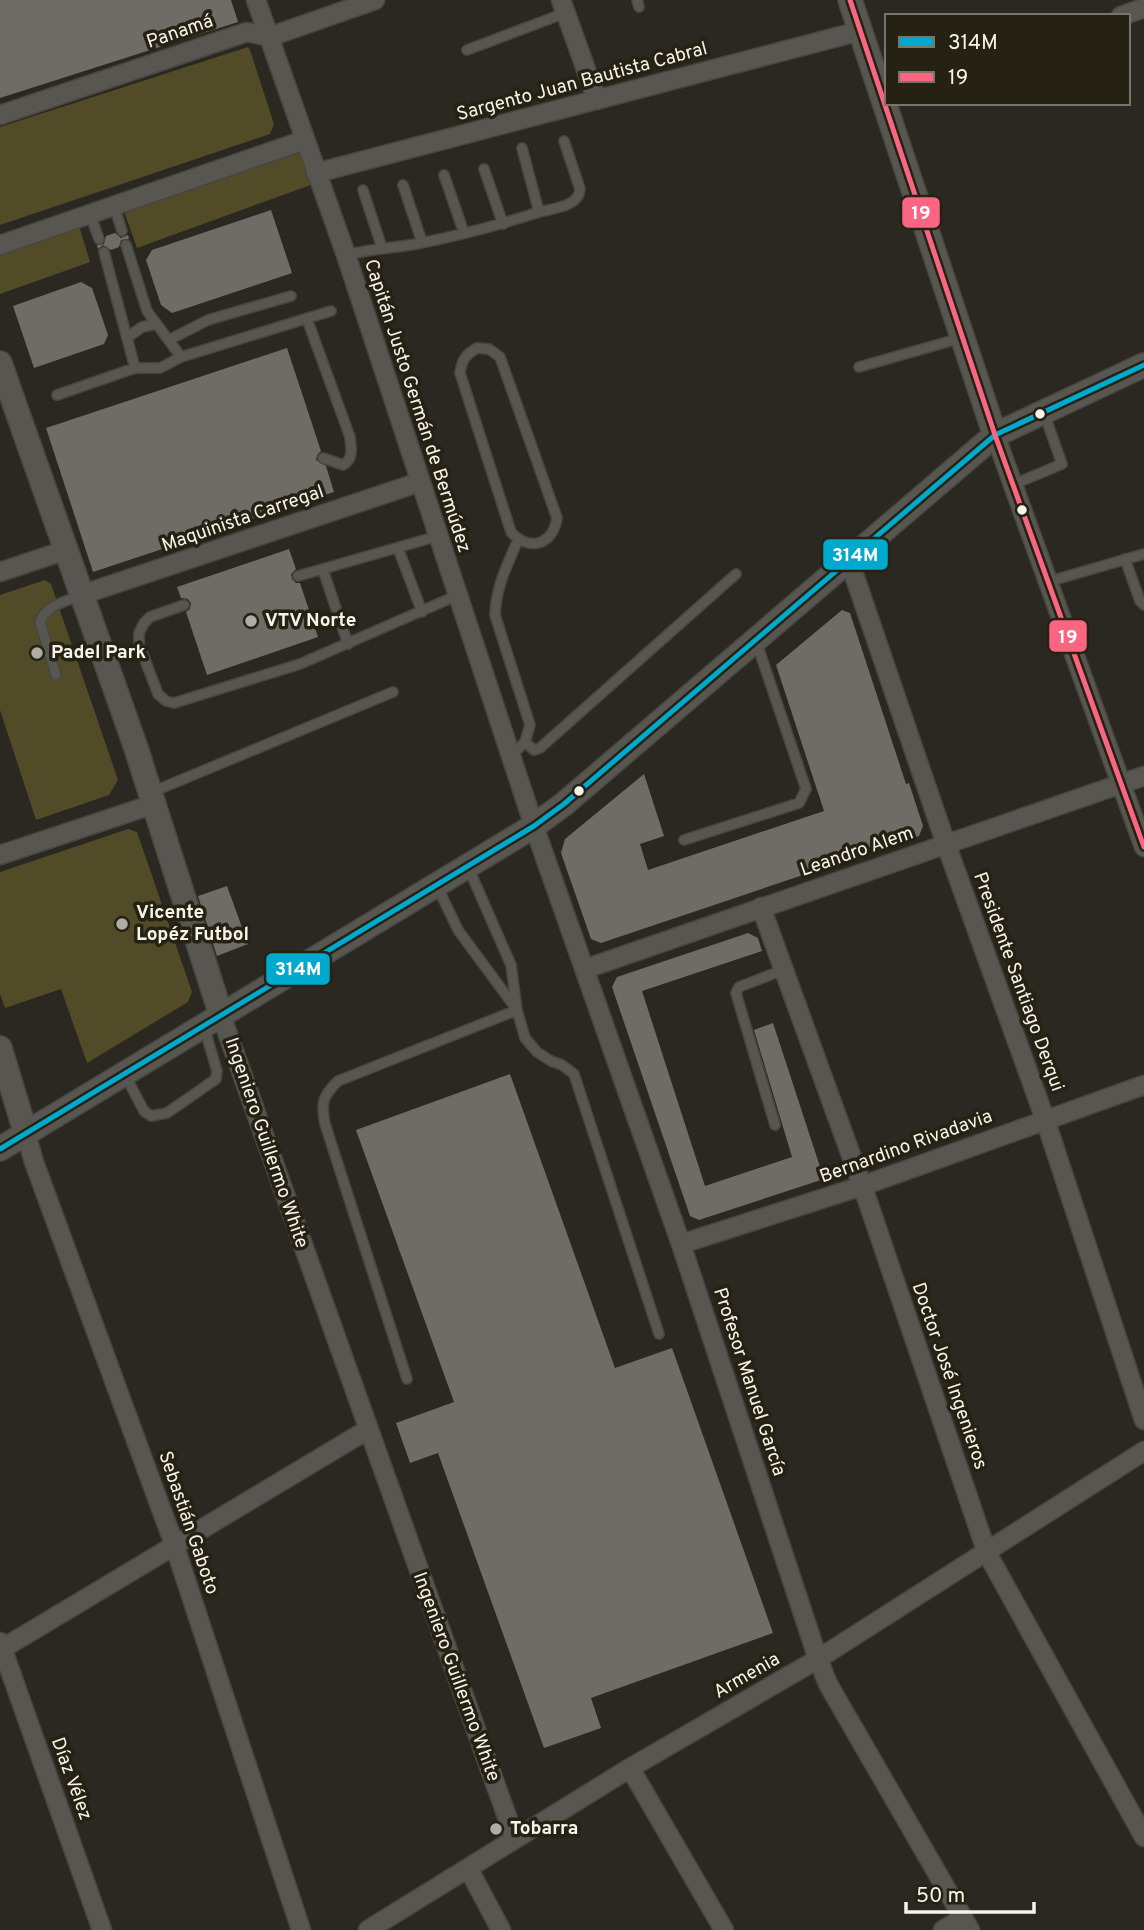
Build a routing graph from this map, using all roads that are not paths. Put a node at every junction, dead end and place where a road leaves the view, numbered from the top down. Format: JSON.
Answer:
{"nodes":[{"id":1,"x":256,"y":0,"type":"edge"},
{"id":2,"x":374,"y":0,"type":"edge"},
{"id":3,"x":850,"y":0,"type":"edge"},
{"id":4,"x":563,"y":6,"type":"edge"},
{"id":5,"x":1144,"y":8,"type":"edge"},
{"id":6,"x":1127,"y":14,"type":"edge"},
{"id":7,"x":860,"y":31,"type":"junction"},
{"id":8,"x":269,"y":37,"type":"junction"},
{"id":9,"x":467,"y":50,"type":"dead end"},
{"id":10,"x":884,"y":93,"type":"edge"},
{"id":11,"x":597,"y":100,"type":"junction"},
{"id":12,"x":888,"y":105,"type":"edge"},
{"id":13,"x":0,"y":115,"type":"edge"},
{"id":14,"x":305,"y":140,"type":"junction"},
{"id":15,"x":564,"y":141,"type":"dead end"},
{"id":16,"x":522,"y":148,"type":"dead end"},
{"id":17,"x":484,"y":169,"type":"dead end"},
{"id":18,"x":316,"y":173,"type":"junction"},
{"id":19,"x":444,"y":175,"type":"dead end"},
{"id":20,"x":403,"y":185,"type":"dead end"},
{"id":21,"x":363,"y":190,"type":"dead end"},
{"id":22,"x":114,"y":206,"type":"junction"},
{"id":23,"x":539,"y":212,"type":"junction"},
{"id":24,"x":90,"y":214,"type":"junction"},
{"id":25,"x":503,"y":223,"type":"junction"},
{"id":26,"x":122,"y":231,"type":"dead end"},
{"id":27,"x":464,"y":233,"type":"junction"},
{"id":28,"x":99,"y":239,"type":"dead end"},
{"id":29,"x":422,"y":242,"type":"junction"},
{"id":30,"x":0,"y":245,"type":"edge"},
{"id":31,"x":126,"y":245,"type":"dead end"},
{"id":32,"x":382,"y":248,"type":"junction"},
{"id":33,"x":104,"y":252,"type":"dead end"},
{"id":34,"x":346,"y":255,"type":"junction"},
{"id":35,"x":291,"y":296,"type":"dead end"},
{"id":36,"x":331,"y":311,"type":"dead end"},
{"id":37,"x":307,"y":319,"type":"junction"},
{"id":38,"x":157,"y":324,"type":"junction"},
{"id":39,"x":128,"y":337,"type":"junction"},
{"id":40,"x":963,"y":338,"type":"junction"},
{"id":41,"x":169,"y":340,"type":"junction"},
{"id":42,"x":181,"y":357,"type":"junction"},
{"id":43,"x":0,"y":363,"type":"edge"},
{"id":44,"x":1144,"y":365,"type":"edge"},
{"id":45,"x":859,"y":367,"type":"dead end"},
{"id":46,"x":135,"y":368,"type":"junction"},
{"id":47,"x":57,"y":395,"type":"dead end"},
{"id":48,"x":1043,"y":412,"type":"junction"},
{"id":49,"x":995,"y":435,"type":"junction"},
{"id":50,"x":323,"y":458,"type":"dead end"},
{"id":51,"x":420,"y":482,"type":"junction"},
{"id":52,"x":1012,"y":485,"type":"junction"},
{"id":53,"x":438,"y":536,"type":"junction"},
{"id":54,"x":519,"y":540,"type":"junction"},
{"id":55,"x":398,"y":548,"type":"junction"},
{"id":56,"x":66,"y":550,"type":"junction"},
{"id":57,"x":1144,"y":554,"type":"edge"},
{"id":58,"x":1125,"y":559,"type":"junction"},
{"id":59,"x":849,"y":560,"type":"junction"},
{"id":60,"x":323,"y":570,"type":"junction"},
{"id":61,"x":0,"y":572,"type":"edge"},
{"id":62,"x":736,"y":574,"type":"dead end"},
{"id":63,"x":298,"y":576,"type":"dead end"},
{"id":64,"x":1047,"y":582,"type":"junction"},
{"id":65,"x":81,"y":595,"type":"junction"},
{"id":66,"x":458,"y":595,"type":"junction"},
{"id":67,"x":184,"y":605,"type":"dead end"},
{"id":68,"x":1144,"y":605,"type":"edge"},
{"id":69,"x":422,"y":612,"type":"junction"},
{"id":70,"x":756,"y":639,"type":"junction"},
{"id":71,"x":348,"y":644,"type":"junction"},
{"id":72,"x":56,"y":675,"type":"dead end"},
{"id":73,"x":393,"y":692,"type":"dead end"},
{"id":74,"x":525,"y":742,"type":"junction"},
{"id":75,"x":511,"y":757,"type":"junction"},
{"id":76,"x":1144,"y":776,"type":"edge"},
{"id":77,"x":1120,"y":784,"type":"junction"},
{"id":78,"x":152,"y":798,"type":"junction"},
{"id":79,"x":534,"y":826,"type":"junction"},
{"id":80,"x":684,"y":840,"type":"dead end"},
{"id":81,"x":946,"y":844,"type":"junction"},
{"id":82,"x":1144,"y":847,"type":"edge"},
{"id":83,"x":0,"y":855,"type":"edge"},
{"id":84,"x":468,"y":867,"type":"junction"},
{"id":85,"x":437,"y":886,"type":"junction"},
{"id":86,"x":761,"y":907,"type":"junction"},
{"id":87,"x":585,"y":969,"type":"junction"},
{"id":88,"x":783,"y":970,"type":"junction"},
{"id":89,"x":517,"y":1010,"type":"junction"},
{"id":90,"x":212,"y":1021,"type":"junction"},
{"id":91,"x":0,"y":1048,"type":"edge"},
{"id":92,"x":124,"y":1075,"type":"junction"},
{"id":93,"x":1144,"y":1085,"type":"edge"},
{"id":94,"x":1045,"y":1119,"type":"junction"},
{"id":95,"x":775,"y":1125,"type":"dead end"},
{"id":96,"x":26,"y":1134,"type":"junction"},
{"id":97,"x":0,"y":1149,"type":"edge"},
{"id":98,"x":862,"y":1186,"type":"junction"},
{"id":99,"x":681,"y":1244,"type":"junction"},
{"id":100,"x":659,"y":1334,"type":"dead end"},
{"id":101,"x":407,"y":1379,"type":"dead end"},
{"id":102,"x":1144,"y":1420,"type":"edge"},
{"id":103,"x":367,"y":1430,"type":"junction"},
{"id":104,"x":1144,"y":1451,"type":"edge"},
{"id":105,"x":174,"y":1544,"type":"junction"},
{"id":106,"x":987,"y":1553,"type":"junction"},
{"id":107,"x":1,"y":1647,"type":"edge"},
{"id":108,"x":818,"y":1659,"type":"junction"},
{"id":109,"x":631,"y":1768,"type":"junction"},
{"id":110,"x":1144,"y":1837,"type":"edge"},
{"id":111,"x":515,"y":1839,"type":"junction"},
{"id":112,"x":468,"y":1868,"type":"junction"},
{"id":113,"x":966,"y":1924,"type":"edge"},
{"id":114,"x":102,"y":1930,"type":"edge"},
{"id":115,"x":302,"y":1930,"type":"edge"},
{"id":116,"x":368,"y":1930,"type":"edge"},
{"id":117,"x":501,"y":1930,"type":"edge"},
{"id":118,"x":724,"y":1930,"type":"edge"},
{"id":119,"x":943,"y":1930,"type":"edge"}],
"edges":[{"from":1,"to":8,"type":"street","name":"Capitán Justo Germán de Bermúdez"},
{"from":2,"to":8,"type":"street","name":"Panamá"},
{"from":3,"to":7,"type":"main road"},
{"from":4,"to":9,"type":"lane"},
{"from":4,"to":11,"type":"street"},
{"from":5,"to":6,"type":"street"},
{"from":7,"to":10,"type":"main road"},
{"from":7,"to":11,"type":"street","name":"Sargento Juan Bautista Cabral"},
{"from":8,"to":13,"type":"street","name":"Panamá"},
{"from":8,"to":14,"type":"street","name":"Capitán Justo Germán de Bermúdez"},
{"from":11,"to":18,"type":"street","name":"Sargento Juan Bautista Cabral"},
{"from":12,"to":40,"type":"main road"},
{"from":14,"to":18,"type":"street","name":"Capitán Justo Germán de Bermúdez"},
{"from":14,"to":22,"type":"street"},
{"from":15,"to":23,"type":"lane"},
{"from":16,"to":23,"type":"lane"},
{"from":17,"to":25,"type":"lane"},
{"from":18,"to":34,"type":"street","name":"Capitán Justo Germán de Bermúdez"},
{"from":19,"to":27,"type":"lane"},
{"from":20,"to":29,"type":"lane"},
{"from":21,"to":32,"type":"lane"},
{"from":22,"to":24,"type":"street"},
{"from":22,"to":26,"type":"lane"},
{"from":23,"to":25,"type":"lane"},
{"from":24,"to":28,"type":"lane"},
{"from":24,"to":30,"type":"street"},
{"from":25,"to":27,"type":"lane"},
{"from":27,"to":29,"type":"lane"},
{"from":29,"to":32,"type":"lane"},
{"from":31,"to":38,"type":"lane"},
{"from":32,"to":34,"type":"lane"},
{"from":33,"to":39,"type":"lane"},
{"from":34,"to":51,"type":"street","name":"Capitán Justo Germán de Bermúdez"},
{"from":35,"to":41,"type":"lane"},
{"from":36,"to":37,"type":"lane"},
{"from":37,"to":42,"type":"lane"},
{"from":37,"to":50,"type":"lane"},
{"from":38,"to":39,"type":"lane"},
{"from":38,"to":41,"type":"lane"},
{"from":39,"to":46,"type":"lane"},
{"from":40,"to":45,"type":"lane"},
{"from":40,"to":49,"type":"main road"},
{"from":41,"to":42,"type":"lane"},
{"from":42,"to":46,"type":"lane"},
{"from":43,"to":56,"type":"main road","name":"Ingeniero Guillermo White"},
{"from":44,"to":48,"type":"main road"},
{"from":46,"to":47,"type":"lane"},
{"from":48,"to":49,"type":"main road"},
{"from":48,"to":52,"type":"lane"},
{"from":49,"to":52,"type":"street"},
{"from":49,"to":59,"type":"main road"},
{"from":51,"to":53,"type":"street","name":"Capitán Justo Germán de Bermúdez"},
{"from":51,"to":65,"type":"street","name":"Maquinista Carregal"},
{"from":52,"to":64,"type":"street"},
{"from":53,"to":55,"type":"lane"},
{"from":53,"to":66,"type":"street","name":"Capitán Justo Germán de Bermúdez"},
{"from":54,"to":54,"type":"lane"},
{"from":54,"to":74,"type":"lane"},
{"from":55,"to":60,"type":"lane"},
{"from":55,"to":69,"type":"lane"},
{"from":56,"to":61,"type":"street"},
{"from":56,"to":65,"type":"main road","name":"Ingeniero Guillermo White"},
{"from":57,"to":58,"type":"lane"},
{"from":58,"to":64,"type":"lane"},
{"from":58,"to":68,"type":"lane"},
{"from":59,"to":70,"type":"main road"},
{"from":59,"to":81,"type":"street","name":"Presidente Santiago Derqui"},
{"from":60,"to":63,"type":"lane"},
{"from":60,"to":71,"type":"lane"},
{"from":62,"to":74,"type":"lane"},
{"from":64,"to":77,"type":"street"},
{"from":65,"to":72,"type":"lane"},
{"from":65,"to":78,"type":"main road","name":"Ingeniero Guillermo White"},
{"from":66,"to":69,"type":"lane"},
{"from":66,"to":75,"type":"street","name":"Capitán Justo Germán de Bermúdez"},
{"from":67,"to":71,"type":"lane"},
{"from":69,"to":71,"type":"lane"},
{"from":70,"to":79,"type":"main road"},
{"from":70,"to":80,"type":"lane"},
{"from":73,"to":78,"type":"lane"},
{"from":74,"to":75,"type":"lane"},
{"from":75,"to":79,"type":"street","name":"Capitán Justo Germán de Bermúdez"},
{"from":76,"to":77,"type":"street","name":"Leandro Alem"},
{"from":77,"to":81,"type":"street","name":"Leandro Alem"},
{"from":77,"to":82,"type":"street"},
{"from":78,"to":83,"type":"street"},
{"from":78,"to":90,"type":"main road","name":"Ingeniero Guillermo White"},
{"from":79,"to":84,"type":"main road"},
{"from":79,"to":87,"type":"street","name":"Profesor Manuel García"},
{"from":81,"to":86,"type":"street","name":"Leandro Alem"},
{"from":81,"to":94,"type":"street","name":"Presidente Santiago Derqui"},
{"from":84,"to":85,"type":"main road"},
{"from":84,"to":89,"type":"lane"},
{"from":85,"to":89,"type":"lane"},
{"from":85,"to":90,"type":"main road"},
{"from":86,"to":87,"type":"street","name":"Leandro Alem"},
{"from":86,"to":88,"type":"street","name":"Doctor José Ingenieros"},
{"from":87,"to":99,"type":"street","name":"Profesor Manuel García"},
{"from":88,"to":95,"type":"lane"},
{"from":88,"to":98,"type":"street","name":"Doctor José Ingenieros"},
{"from":89,"to":100,"type":"lane"},
{"from":89,"to":101,"type":"lane"},
{"from":90,"to":92,"type":"main road"},
{"from":90,"to":92,"type":"lane"},
{"from":90,"to":103,"type":"street","name":"Ingeniero Guillermo White"},
{"from":91,"to":96,"type":"main road"},
{"from":92,"to":96,"type":"main road"},
{"from":93,"to":94,"type":"street","name":"Bernardino Rivadavia"},
{"from":94,"to":98,"type":"street","name":"Bernardino Rivadavia"},
{"from":94,"to":102,"type":"street","name":"Presidente Santiago Derqui"},
{"from":96,"to":97,"type":"main road"},
{"from":96,"to":105,"type":"street","name":"Sebastián Gaboto"},
{"from":98,"to":99,"type":"street","name":"Bernardino Rivadavia"},
{"from":98,"to":106,"type":"street","name":"Doctor José Ingenieros"},
{"from":99,"to":108,"type":"street","name":"Profesor Manuel García"},
{"from":103,"to":105,"type":"street"},
{"from":103,"to":111,"type":"street","name":"Ingeniero Guillermo White"},
{"from":104,"to":106,"type":"street","name":"Armenia"},
{"from":105,"to":107,"type":"street"},
{"from":105,"to":115,"type":"street","name":"Sebastián Gaboto"},
{"from":106,"to":108,"type":"street","name":"Armenia"},
{"from":106,"to":110,"type":"street","name":"Doctor José Ingenieros"},
{"from":107,"to":114,"type":"street","name":"Díaz Vélez"},
{"from":108,"to":109,"type":"street","name":"Armenia"},
{"from":108,"to":113,"type":"street","name":"Profesor Manuel García"},
{"from":109,"to":111,"type":"street","name":"Armenia"},
{"from":109,"to":118,"type":"street"},
{"from":111,"to":112,"type":"street","name":"Armenia"},
{"from":112,"to":116,"type":"street","name":"Armenia"},
{"from":112,"to":117,"type":"street"},
{"from":113,"to":119,"type":"street"}]}
